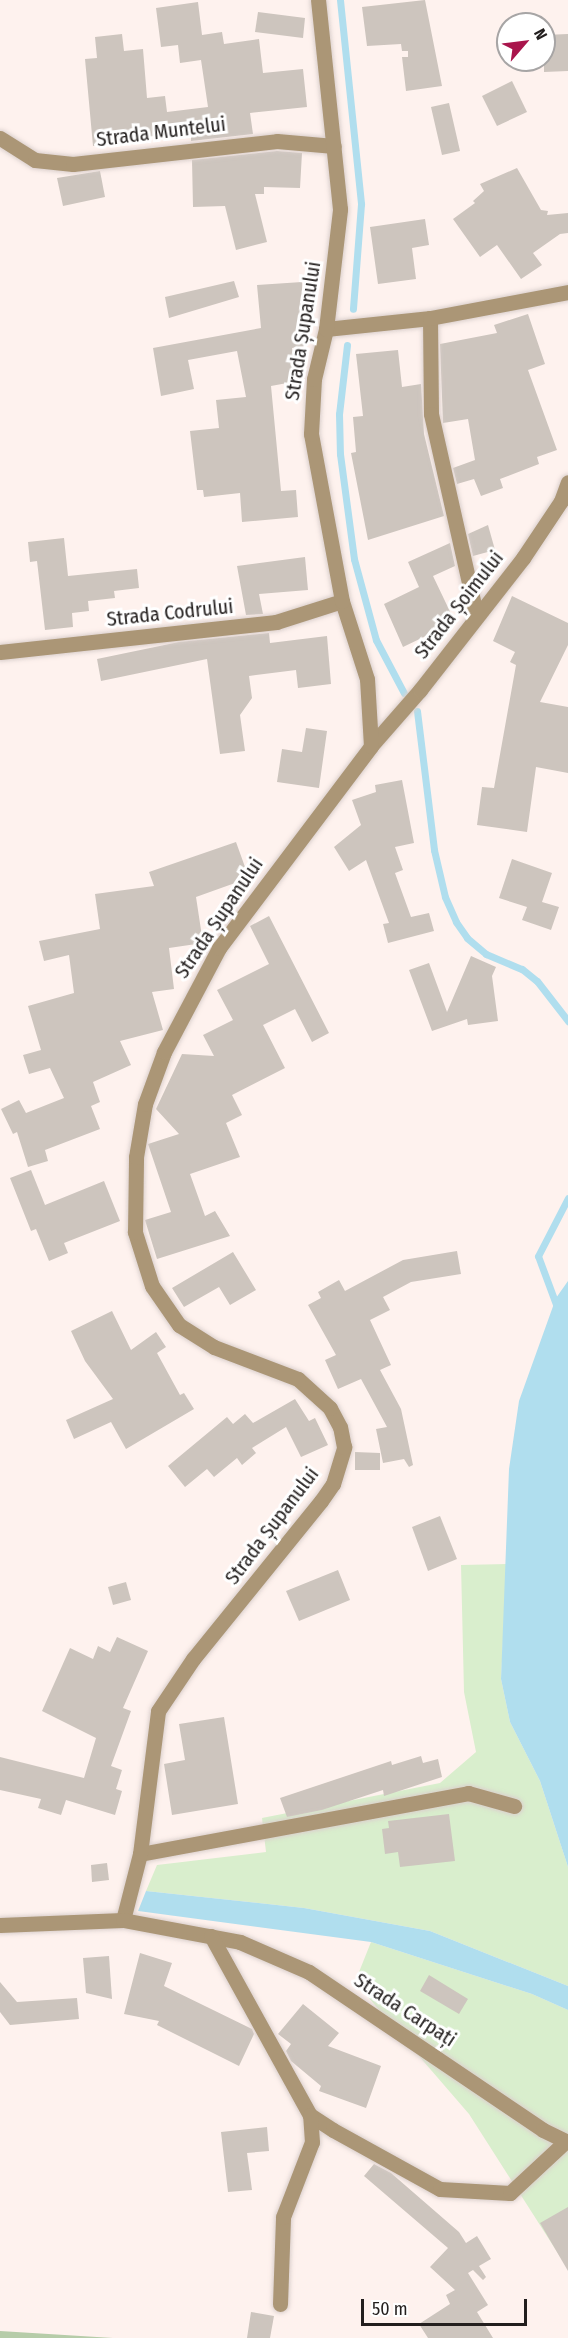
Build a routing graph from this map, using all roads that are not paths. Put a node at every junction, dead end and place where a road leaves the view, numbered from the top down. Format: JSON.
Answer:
{"nodes":[{"id":1,"x":318,"y":0,"type":"edge"},
{"id":2,"x":0,"y":138,"type":"edge"},
{"id":3,"x":334,"y":146,"type":"junction"},
{"id":4,"x":568,"y":291,"type":"edge"},
{"id":5,"x":430,"y":318,"type":"junction"},
{"id":6,"x":326,"y":329,"type":"junction"},
{"id":7,"x":568,"y":482,"type":"edge"},
{"id":8,"x":342,"y":601,"type":"junction"},
{"id":9,"x":476,"y":614,"type":"junction"},
{"id":10,"x":0,"y":652,"type":"edge"},
{"id":11,"x":371,"y":746,"type":"junction"},
{"id":12,"x":514,"y":1806,"type":"dead end"},
{"id":13,"x":140,"y":1854,"type":"junction"},
{"id":14,"x":123,"y":1920,"type":"junction"},
{"id":15,"x":0,"y":1925,"type":"edge"},
{"id":16,"x":211,"y":1936,"type":"junction"},
{"id":17,"x":310,"y":2115,"type":"junction"},
{"id":18,"x":567,"y":2141,"type":"edge"},
{"id":19,"x":280,"y":2304,"type":"dead end"}],
"edges":[{"from":1,"to":3,"type":"street","name":"Strada Șupanului"},
{"from":2,"to":3,"type":"street","name":"Strada Muntelui"},
{"from":3,"to":6,"type":"street","name":"Strada Șupanului"},
{"from":4,"to":5,"type":"street"},
{"from":5,"to":6,"type":"street"},
{"from":5,"to":9,"type":"street"},
{"from":6,"to":8,"type":"street","name":"Strada Șupanului"},
{"from":7,"to":9,"type":"street","name":"Strada Șoimului"},
{"from":8,"to":10,"type":"street","name":"Strada Codrului"},
{"from":8,"to":11,"type":"street","name":"Strada Șupanului"},
{"from":9,"to":11,"type":"street","name":"Strada Șoimului"},
{"from":11,"to":13,"type":"street","name":"Strada Șupanului"},
{"from":12,"to":13,"type":"street"},
{"from":13,"to":14,"type":"street","name":"Strada Șupanului"},
{"from":14,"to":15,"type":"street"},
{"from":14,"to":16,"type":"street","name":"Strada Carpați"},
{"from":16,"to":17,"type":"street"},
{"from":16,"to":18,"type":"street","name":"Strada Carpați"},
{"from":17,"to":18,"type":"street","name":"Strada Carpați"},
{"from":17,"to":19,"type":"street"}]}
